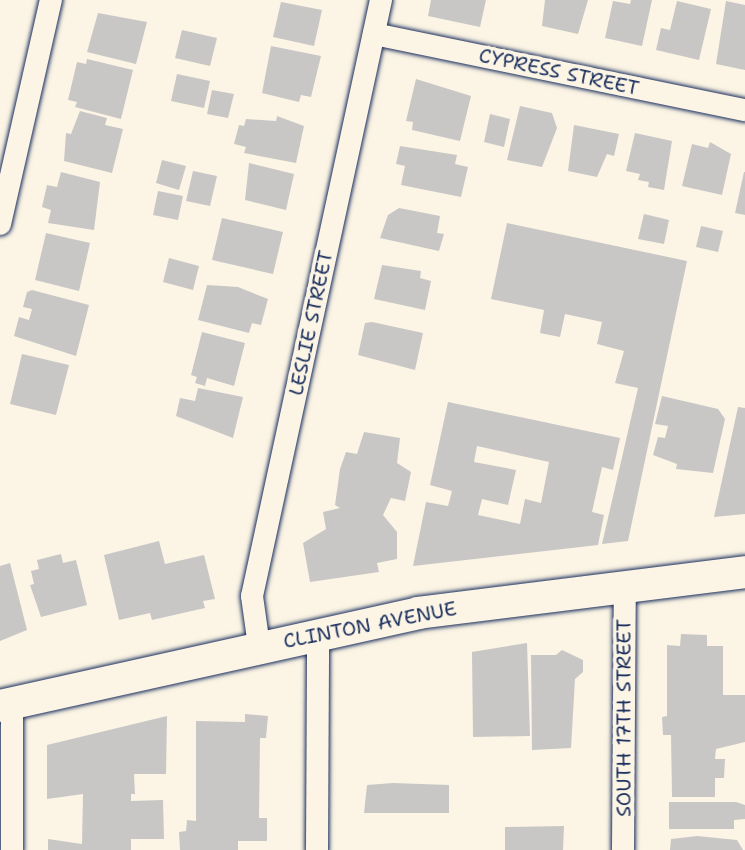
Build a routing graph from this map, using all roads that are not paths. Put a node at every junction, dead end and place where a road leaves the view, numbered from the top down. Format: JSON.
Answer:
{"nodes":[{"id":1,"x":51,"y":0,"type":"edge"},
{"id":2,"x":381,"y":0,"type":"edge"},
{"id":3,"x":374,"y":34,"type":"junction"},
{"id":4,"x":745,"y":110,"type":"edge"},
{"id":5,"x":0,"y":224,"type":"edge"},
{"id":6,"x":745,"y":572,"type":"edge"},
{"id":7,"x":625,"y":587,"type":"junction"},
{"id":8,"x":318,"y":631,"type":"junction"},
{"id":9,"x":259,"y":646,"type":"junction"},
{"id":10,"x":6,"y":705,"type":"edge"},
{"id":11,"x":12,"y":850,"type":"edge"},
{"id":12,"x":317,"y":850,"type":"edge"},
{"id":13,"x":623,"y":850,"type":"edge"}],
"edges":[{"from":1,"to":5,"type":"street"},
{"from":2,"to":3,"type":"street","name":"LESLIE STREET"},
{"from":3,"to":4,"type":"street","name":"CYPRESS STREET"},
{"from":3,"to":9,"type":"street","name":"LESLIE STREET"},
{"from":6,"to":7,"type":"main road","name":"CLINTON AVENUE"},
{"from":7,"to":8,"type":"main road","name":"CLINTON AVENUE"},
{"from":7,"to":13,"type":"street","name":"SOUTH 17TH STREET"},
{"from":8,"to":9,"type":"main road","name":"CLINTON AVENUE"},
{"from":8,"to":12,"type":"street"},
{"from":9,"to":10,"type":"main road","name":"CLINTON AVENUE"},
{"from":10,"to":11,"type":"street"}]}
